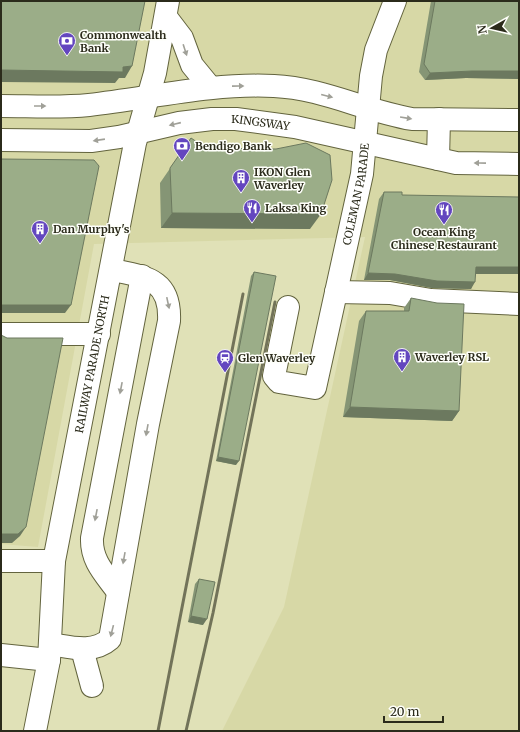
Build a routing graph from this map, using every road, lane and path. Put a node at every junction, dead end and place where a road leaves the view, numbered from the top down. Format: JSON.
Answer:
{"nodes":[{"id":1,"x":395,"y":1,"type":"edge"},
{"id":2,"x":167,"y":9,"type":"edge"},
{"id":3,"x":210,"y":87,"type":"junction"},
{"id":4,"x":150,"y":96,"type":"junction"},
{"id":5,"x":1,"y":106,"type":"edge"},
{"id":6,"x":368,"y":108,"type":"junction"},
{"id":7,"x":439,"y":119,"type":"junction"},
{"id":8,"x":519,"y":120,"type":"edge"},
{"id":9,"x":138,"y":133,"type":"junction"},
{"id":10,"x":1,"y":140,"type":"edge"},
{"id":11,"x":366,"y":142,"type":"junction"},
{"id":12,"x":438,"y":159,"type":"junction"},
{"id":13,"x":519,"y":164,"type":"edge"},
{"id":14,"x":112,"y":270,"type":"junction"},
{"id":15,"x":142,"y":276,"type":"junction"},
{"id":16,"x":336,"y":292,"type":"junction"},
{"id":17,"x":519,"y":304,"type":"edge"},
{"id":18,"x":288,"y":307,"type":"dead end"},
{"id":19,"x":1,"y":334,"type":"edge"},
{"id":20,"x":99,"y":334,"type":"junction"},
{"id":21,"x":1,"y":561,"type":"edge"},
{"id":22,"x":54,"y":562,"type":"junction"},
{"id":23,"x":118,"y":592,"type":"junction"},
{"id":24,"x":82,"y":649,"type":"junction"},
{"id":25,"x":49,"y":652,"type":"junction"},
{"id":26,"x":1,"y":654,"type":"edge"},
{"id":27,"x":92,"y":686,"type":"dead end"},
{"id":28,"x":35,"y":731,"type":"edge"}],
"edges":[{"from":1,"to":6,"type":"street","name":"COLEMAN PARADE"},
{"from":2,"to":3,"type":"street","one_way":true},
{"from":2,"to":4,"type":"street","name":"RAILWAY PARADE NORTH"},
{"from":3,"to":4,"type":"street"},
{"from":3,"to":6,"type":"street","one_way":true},
{"from":5,"to":4,"type":"street","one_way":true},
{"from":4,"to":9,"type":"street","name":"RAILWAY PARADE NORTH"},
{"from":6,"to":7,"type":"street","one_way":true},
{"from":6,"to":11,"type":"street","name":"COLEMAN PARADE"},
{"from":7,"to":8,"type":"street"},
{"from":7,"to":12,"type":"street"},
{"from":9,"to":10,"type":"street","name":"KINGSWAY","one_way":true},
{"from":11,"to":9,"type":"street","name":"KINGSWAY","one_way":true},
{"from":9,"to":14,"type":"street","name":"RAILWAY PARADE NORTH"},
{"from":11,"to":12,"type":"street","name":"KINGSWAY"},
{"from":11,"to":16,"type":"street","name":"COLEMAN PARADE"},
{"from":13,"to":12,"type":"street","name":"KINGSWAY","one_way":true},
{"from":14,"to":15,"type":"street"},
{"from":14,"to":20,"type":"street","name":"RAILWAY PARADE NORTH"},
{"from":15,"to":23,"type":"street","one_way":true},
{"from":15,"to":23,"type":"street","one_way":true},
{"from":16,"to":17,"type":"street"},
{"from":16,"to":18,"type":"street","name":"COLEMAN PARADE"},
{"from":19,"to":20,"type":"street"},
{"from":20,"to":22,"type":"street","name":"RAILWAY PARADE NORTH"},
{"from":21,"to":22,"type":"street"},
{"from":22,"to":25,"type":"street","name":"RAILWAY PARADE NORTH"},
{"from":23,"to":24,"type":"street","one_way":true},
{"from":24,"to":25,"type":"street"},
{"from":24,"to":27,"type":"street"},
{"from":25,"to":26,"type":"street"},
{"from":25,"to":28,"type":"street","name":"RAILWAY PARADE NORTH"}]}
